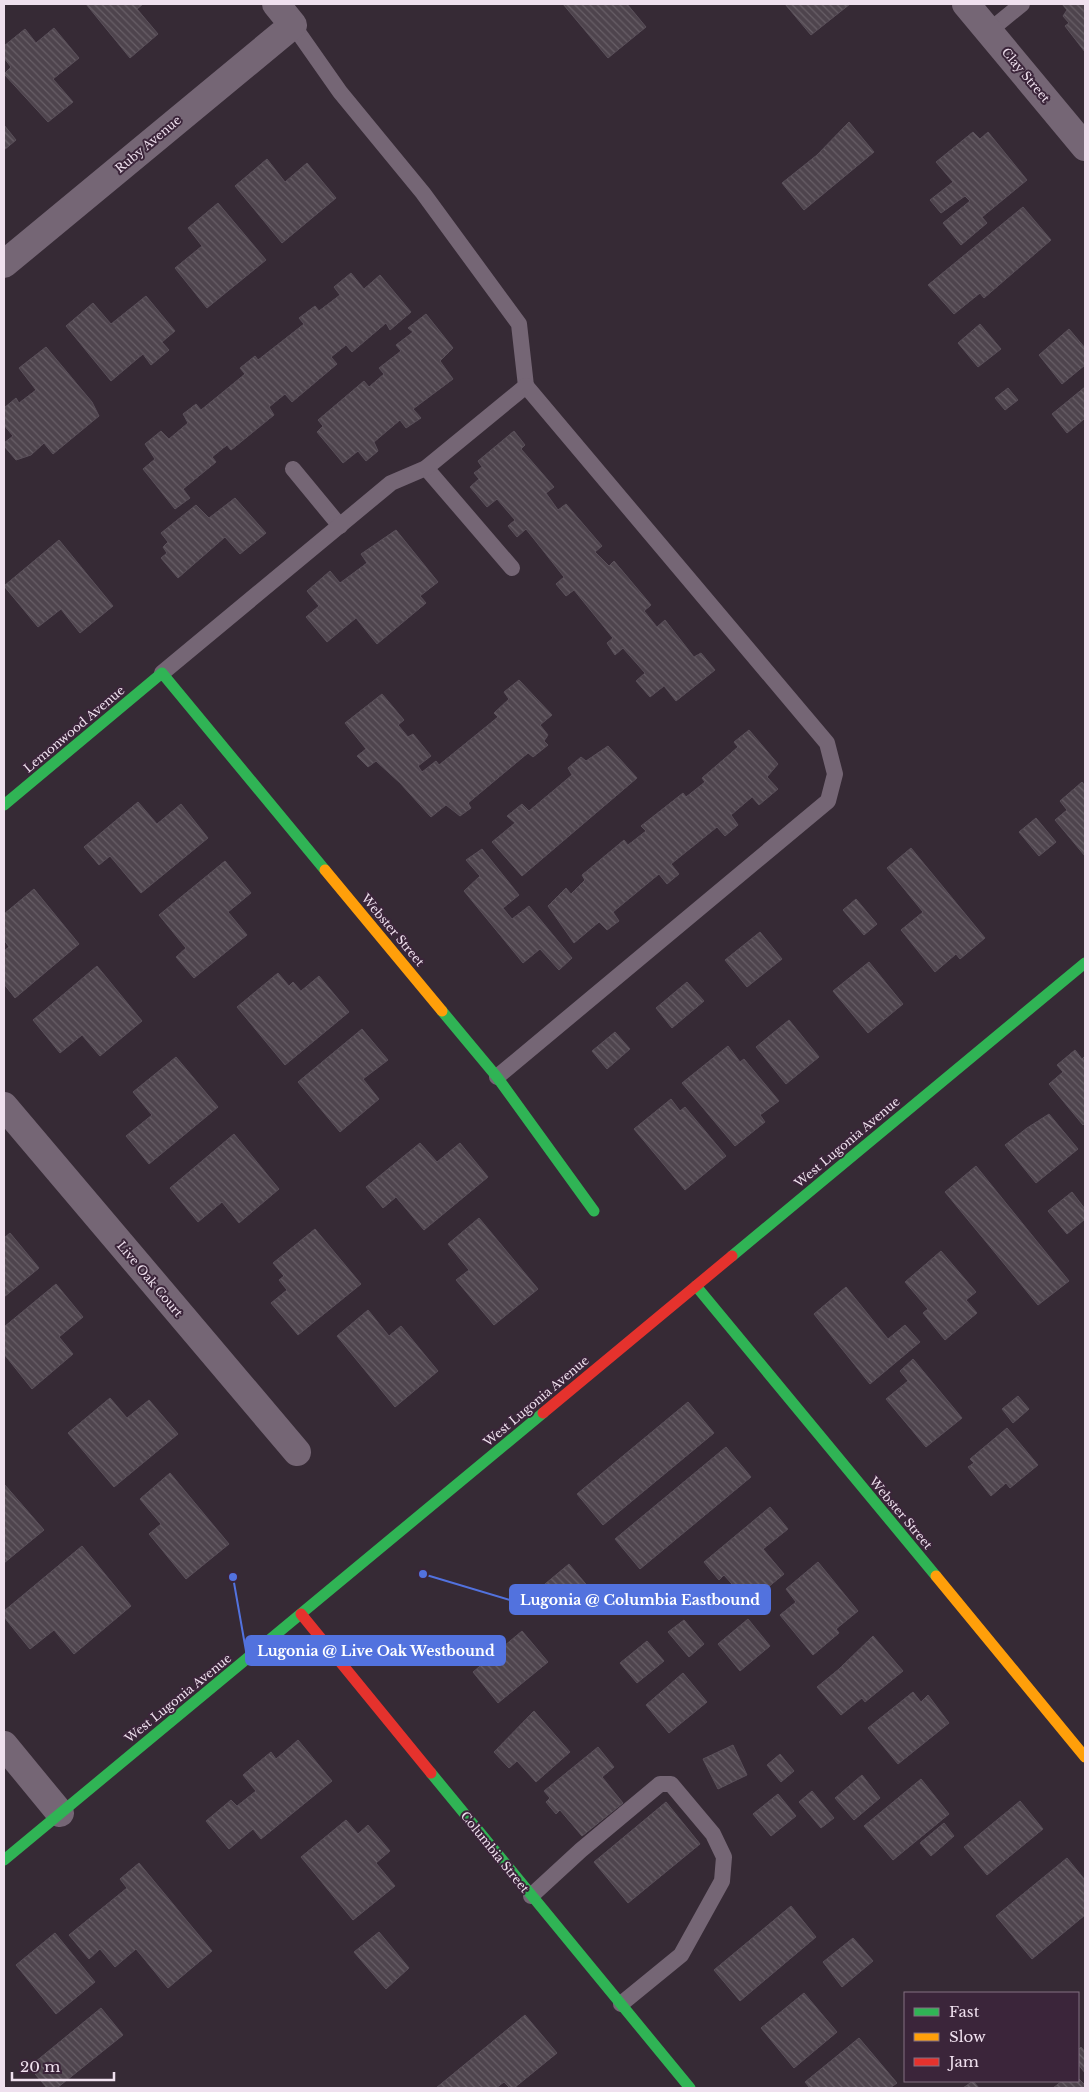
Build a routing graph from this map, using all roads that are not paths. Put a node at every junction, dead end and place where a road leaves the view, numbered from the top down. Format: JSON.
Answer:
{"nodes":[{"id":1,"x":276,"y":4,"type":"edge"},
{"id":2,"x":966,"y":4,"type":"edge"},
{"id":3,"x":1022,"y":4,"type":"edge"},
{"id":4,"x":293,"y":25,"type":"junction"},
{"id":5,"x":989,"y":31,"type":"junction"},
{"id":6,"x":1085,"y":147,"type":"edge"},
{"id":7,"x":4,"y":264,"type":"edge"},
{"id":8,"x":526,"y":386,"type":"junction"},
{"id":9,"x":426,"y":468,"type":"junction"},
{"id":10,"x":293,"y":469,"type":"dead end"},
{"id":11,"x":340,"y":526,"type":"junction"},
{"id":12,"x":512,"y":568,"type":"dead end"},
{"id":13,"x":162,"y":673,"type":"junction"},
{"id":14,"x":4,"y":805,"type":"edge"},
{"id":15,"x":1085,"y":963,"type":"edge"},
{"id":16,"x":497,"y":1076,"type":"junction"},
{"id":17,"x":4,"y":1106,"type":"edge"},
{"id":18,"x":594,"y":1212,"type":"dead end"},
{"id":19,"x":696,"y":1286,"type":"junction"},
{"id":20,"x":297,"y":1452,"type":"dead end"},
{"id":21,"x":301,"y":1614,"type":"junction"},
{"id":22,"x":4,"y":1745,"type":"edge"},
{"id":23,"x":1085,"y":1757,"type":"edge"},
{"id":24,"x":60,"y":1813,"type":"junction"},
{"id":25,"x":4,"y":1860,"type":"edge"},
{"id":26,"x":531,"y":1896,"type":"junction"},
{"id":27,"x":621,"y":2004,"type":"junction"},
{"id":28,"x":690,"y":2088,"type":"edge"}],
"edges":[{"from":1,"to":4,"type":"street"},
{"from":2,"to":5,"type":"street","name":"Clay Street"},
{"from":3,"to":5,"type":"lane"},
{"from":4,"to":7,"type":"street","name":"Ruby Avenue"},
{"from":4,"to":8,"type":"lane"},
{"from":5,"to":6,"type":"street","name":"Clay Street"},
{"from":8,"to":9,"type":"lane"},
{"from":8,"to":16,"type":"lane"},
{"from":9,"to":11,"type":"lane"},
{"from":9,"to":12,"type":"lane"},
{"from":10,"to":11,"type":"lane"},
{"from":11,"to":13,"type":"lane"},
{"from":13,"to":14,"type":"street","name":"Lemonwood Avenue"},
{"from":13,"to":16,"type":"street","name":"Webster Street"},
{"from":15,"to":19,"type":"street","name":"West Lugonia Avenue"},
{"from":16,"to":18,"type":"street","name":"Webster Street"},
{"from":17,"to":20,"type":"street","name":"Live Oak Court"},
{"from":19,"to":21,"type":"street","name":"West Lugonia Avenue"},
{"from":19,"to":23,"type":"street","name":"Webster Street"},
{"from":21,"to":24,"type":"street","name":"West Lugonia Avenue"},
{"from":21,"to":26,"type":"street","name":"Columbia Street"},
{"from":22,"to":24,"type":"street"},
{"from":24,"to":25,"type":"street","name":"West Lugonia Avenue"},
{"from":26,"to":27,"type":"street","name":"Columbia Street"},
{"from":26,"to":27,"type":"lane"},
{"from":27,"to":28,"type":"street","name":"Columbia Street"}]}
